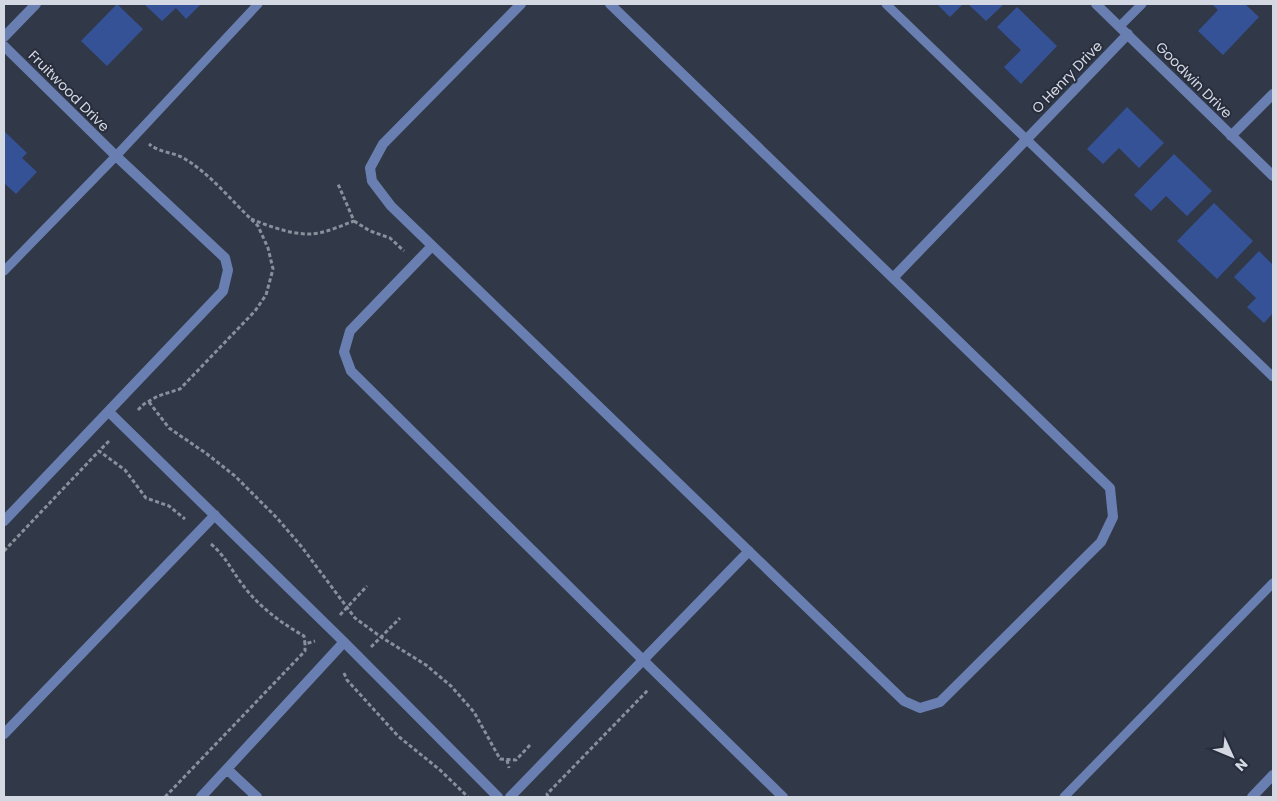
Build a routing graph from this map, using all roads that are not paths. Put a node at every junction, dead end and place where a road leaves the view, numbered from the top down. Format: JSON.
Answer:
{"nodes":[{"id":1,"x":36,"y":4,"type":"edge"},
{"id":2,"x":258,"y":4,"type":"edge"},
{"id":3,"x":521,"y":4,"type":"edge"},
{"id":4,"x":610,"y":4,"type":"edge"},
{"id":5,"x":886,"y":4,"type":"edge"},
{"id":6,"x":1096,"y":4,"type":"edge"},
{"id":7,"x":1142,"y":4,"type":"edge"},
{"id":8,"x":1120,"y":26,"type":"junction"},
{"id":9,"x":1128,"y":34,"type":"junction"},
{"id":10,"x":4,"y":37,"type":"edge"},
{"id":11,"x":4,"y":46,"type":"edge"},
{"id":12,"x":1273,"y":94,"type":"edge"},
{"id":13,"x":1231,"y":136,"type":"junction"},
{"id":14,"x":1027,"y":139,"type":"junction"},
{"id":15,"x":116,"y":156,"type":"junction"},
{"id":16,"x":1273,"y":176,"type":"edge"},
{"id":17,"x":432,"y":246,"type":"junction"},
{"id":18,"x":4,"y":271,"type":"edge"},
{"id":19,"x":893,"y":278,"type":"junction"},
{"id":20,"x":1273,"y":377,"type":"edge"},
{"id":21,"x":109,"y":412,"type":"junction"},
{"id":22,"x":215,"y":515,"type":"junction"},
{"id":23,"x":4,"y":521,"type":"edge"},
{"id":24,"x":749,"y":551,"type":"junction"},
{"id":25,"x":1273,"y":583,"type":"edge"},
{"id":26,"x":344,"y":642,"type":"junction"},
{"id":27,"x":643,"y":660,"type":"junction"},
{"id":28,"x":4,"y":734,"type":"edge"},
{"id":29,"x":228,"y":770,"type":"junction"},
{"id":30,"x":1271,"y":782,"type":"edge"},
{"id":31,"x":201,"y":797,"type":"edge"},
{"id":32,"x":256,"y":797,"type":"edge"},
{"id":33,"x":498,"y":797,"type":"edge"},
{"id":34,"x":510,"y":797,"type":"edge"},
{"id":35,"x":783,"y":797,"type":"edge"},
{"id":36,"x":1064,"y":797,"type":"edge"},
{"id":37,"x":1252,"y":797,"type":"edge"}],
"edges":[{"from":1,"to":10,"type":"street"},
{"from":2,"to":15,"type":"lane"},
{"from":3,"to":17,"type":"street"},
{"from":4,"to":19,"type":"street"},
{"from":5,"to":14,"type":"lane"},
{"from":6,"to":8,"type":"street","name":"Goodwin Drive"},
{"from":7,"to":8,"type":"lane"},
{"from":8,"to":9,"type":"street","name":"Goodwin Drive"},
{"from":9,"to":13,"type":"street","name":"Goodwin Drive"},
{"from":9,"to":14,"type":"street","name":"O Henry Drive"},
{"from":11,"to":15,"type":"street","name":"Fruitwood Drive"},
{"from":12,"to":13,"type":"street"},
{"from":13,"to":16,"type":"street","name":"Goodwin Drive"},
{"from":14,"to":19,"type":"street","name":"O Henry Drive"},
{"from":14,"to":20,"type":"lane"},
{"from":15,"to":18,"type":"lane"},
{"from":15,"to":21,"type":"street","name":"Fruitwood Drive"},
{"from":17,"to":24,"type":"street"},
{"from":17,"to":27,"type":"street"},
{"from":19,"to":24,"type":"street"},
{"from":21,"to":22,"type":"street"},
{"from":21,"to":23,"type":"street","name":"Fruitwood Drive"},
{"from":22,"to":26,"type":"street"},
{"from":22,"to":28,"type":"street"},
{"from":24,"to":27,"type":"street"},
{"from":25,"to":36,"type":"lane"},
{"from":26,"to":29,"type":"street"},
{"from":26,"to":33,"type":"street"},
{"from":27,"to":34,"type":"street"},
{"from":27,"to":35,"type":"street"},
{"from":29,"to":31,"type":"street"},
{"from":29,"to":32,"type":"street"},
{"from":30,"to":37,"type":"street"}]}
